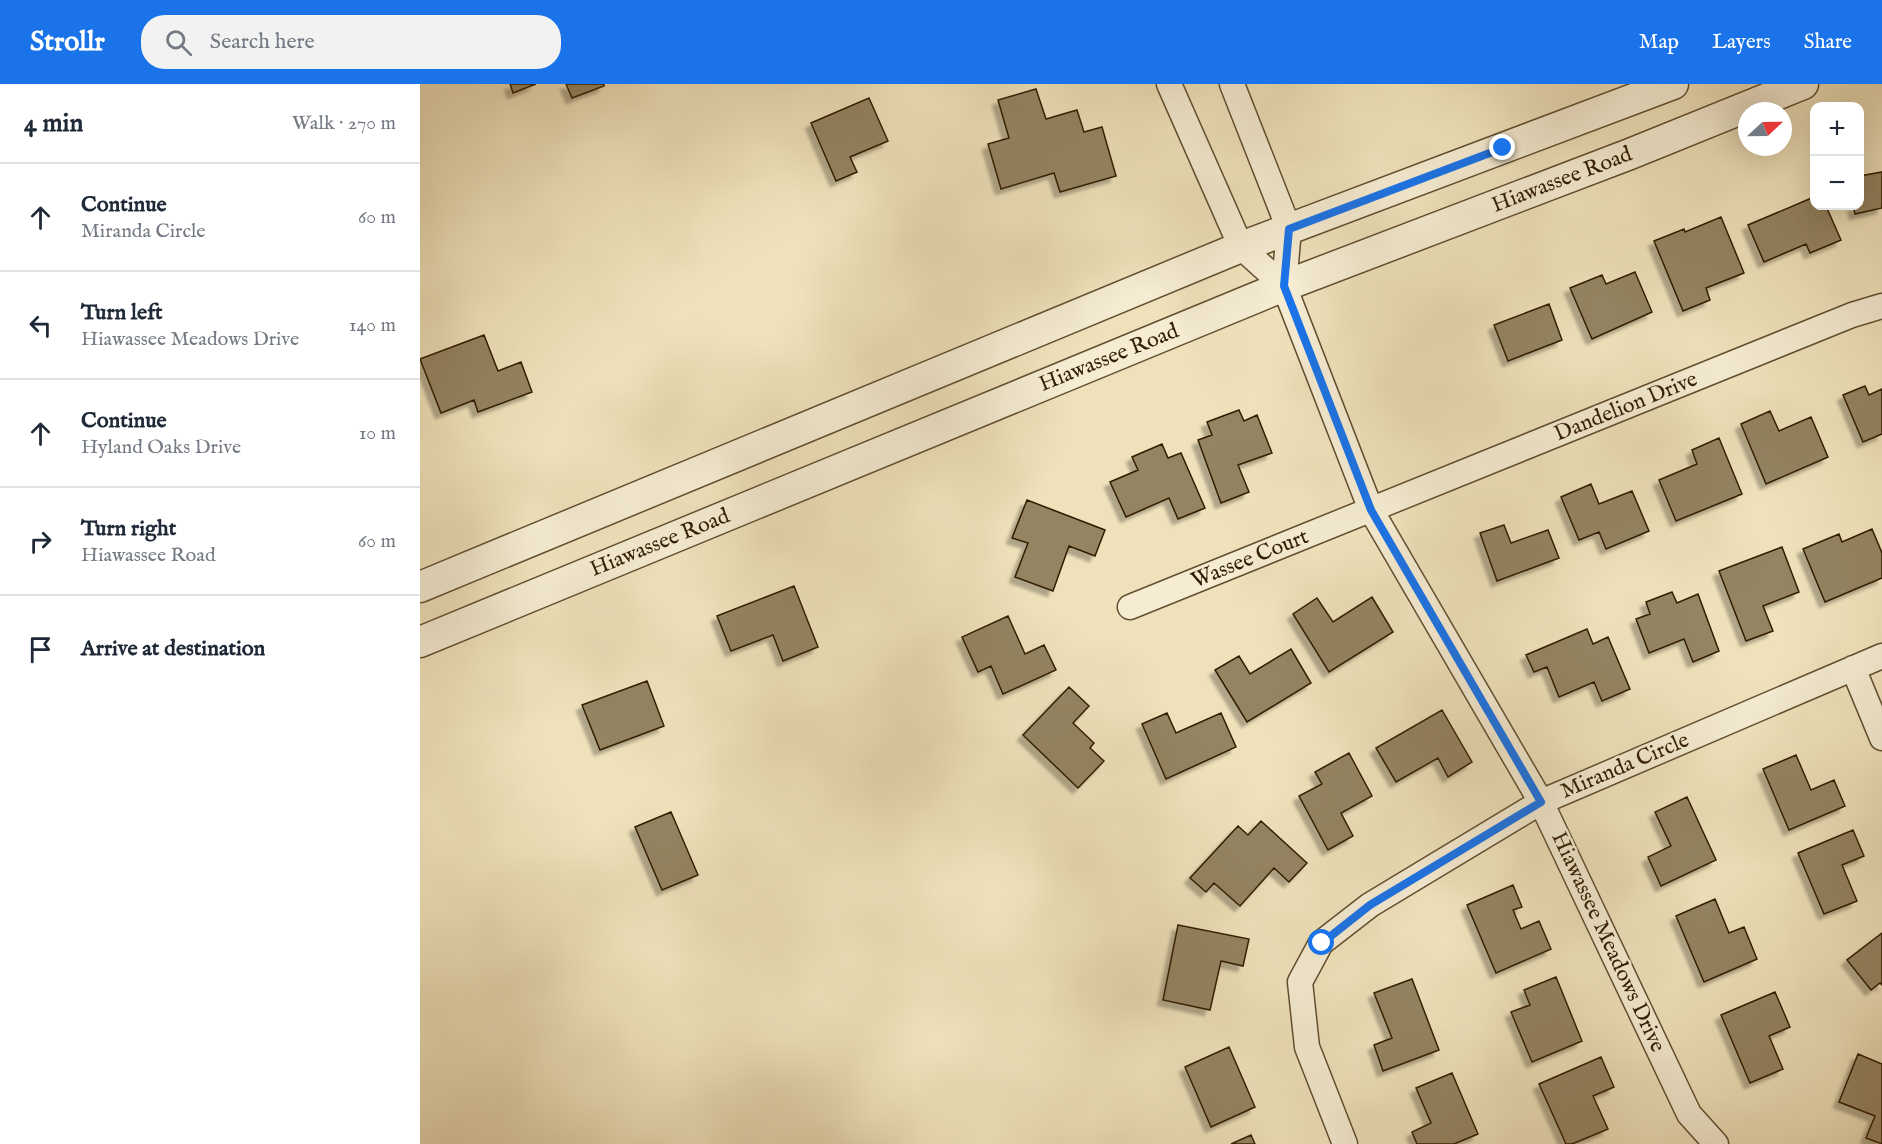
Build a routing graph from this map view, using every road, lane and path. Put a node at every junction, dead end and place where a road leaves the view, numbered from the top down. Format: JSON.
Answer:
{"nodes":[{"id":1,"x":1169,"y":84,"type":"edge"},
{"id":2,"x":1232,"y":84,"type":"edge"},
{"id":3,"x":1673,"y":84,"type":"edge"},
{"id":4,"x":1803,"y":84,"type":"edge"},
{"id":5,"x":1289,"y":229,"type":"junction"},
{"id":6,"x":1241,"y":248,"type":"junction"},
{"id":7,"x":1284,"y":286,"type":"junction"},
{"id":8,"x":1882,"y":306,"type":"edge"},
{"id":9,"x":1371,"y":510,"type":"junction"},
{"id":10,"x":420,"y":587,"type":"edge"},
{"id":11,"x":1130,"y":607,"type":"dead end"},
{"id":12,"x":420,"y":642,"type":"edge"},
{"id":13,"x":1882,"y":656,"type":"edge"},
{"id":14,"x":1853,"y":668,"type":"junction"},
{"id":15,"x":1882,"y":738,"type":"edge"},
{"id":16,"x":1541,"y":802,"type":"junction"},
{"id":17,"x":1345,"y":1144,"type":"edge"},
{"id":18,"x":1716,"y":1144,"type":"edge"}],
"edges":[{"from":1,"to":6,"type":"street"},
{"from":2,"to":5,"type":"street"},
{"from":3,"to":5,"type":"street"},
{"from":4,"to":7,"type":"street","name":"Hiawassee Road"},
{"from":5,"to":6,"type":"street"},
{"from":5,"to":7,"type":"street"},
{"from":6,"to":7,"type":"street"},
{"from":6,"to":10,"type":"street"},
{"from":7,"to":9,"type":"street","name":"Hiawassee Meadows Drive"},
{"from":7,"to":12,"type":"street","name":"Hiawassee Road"},
{"from":8,"to":9,"type":"street","name":"Dandelion Drive"},
{"from":9,"to":11,"type":"street","name":"Wassee Court"},
{"from":9,"to":16,"type":"street","name":"Hiawassee Meadows Drive"},
{"from":13,"to":14,"type":"street","name":"Miranda Circle"},
{"from":14,"to":15,"type":"street"},
{"from":14,"to":16,"type":"street","name":"Miranda Circle"},
{"from":16,"to":17,"type":"street","name":"Miranda Circle"},
{"from":16,"to":18,"type":"street","name":"Hiawassee Meadows Drive"}]}
